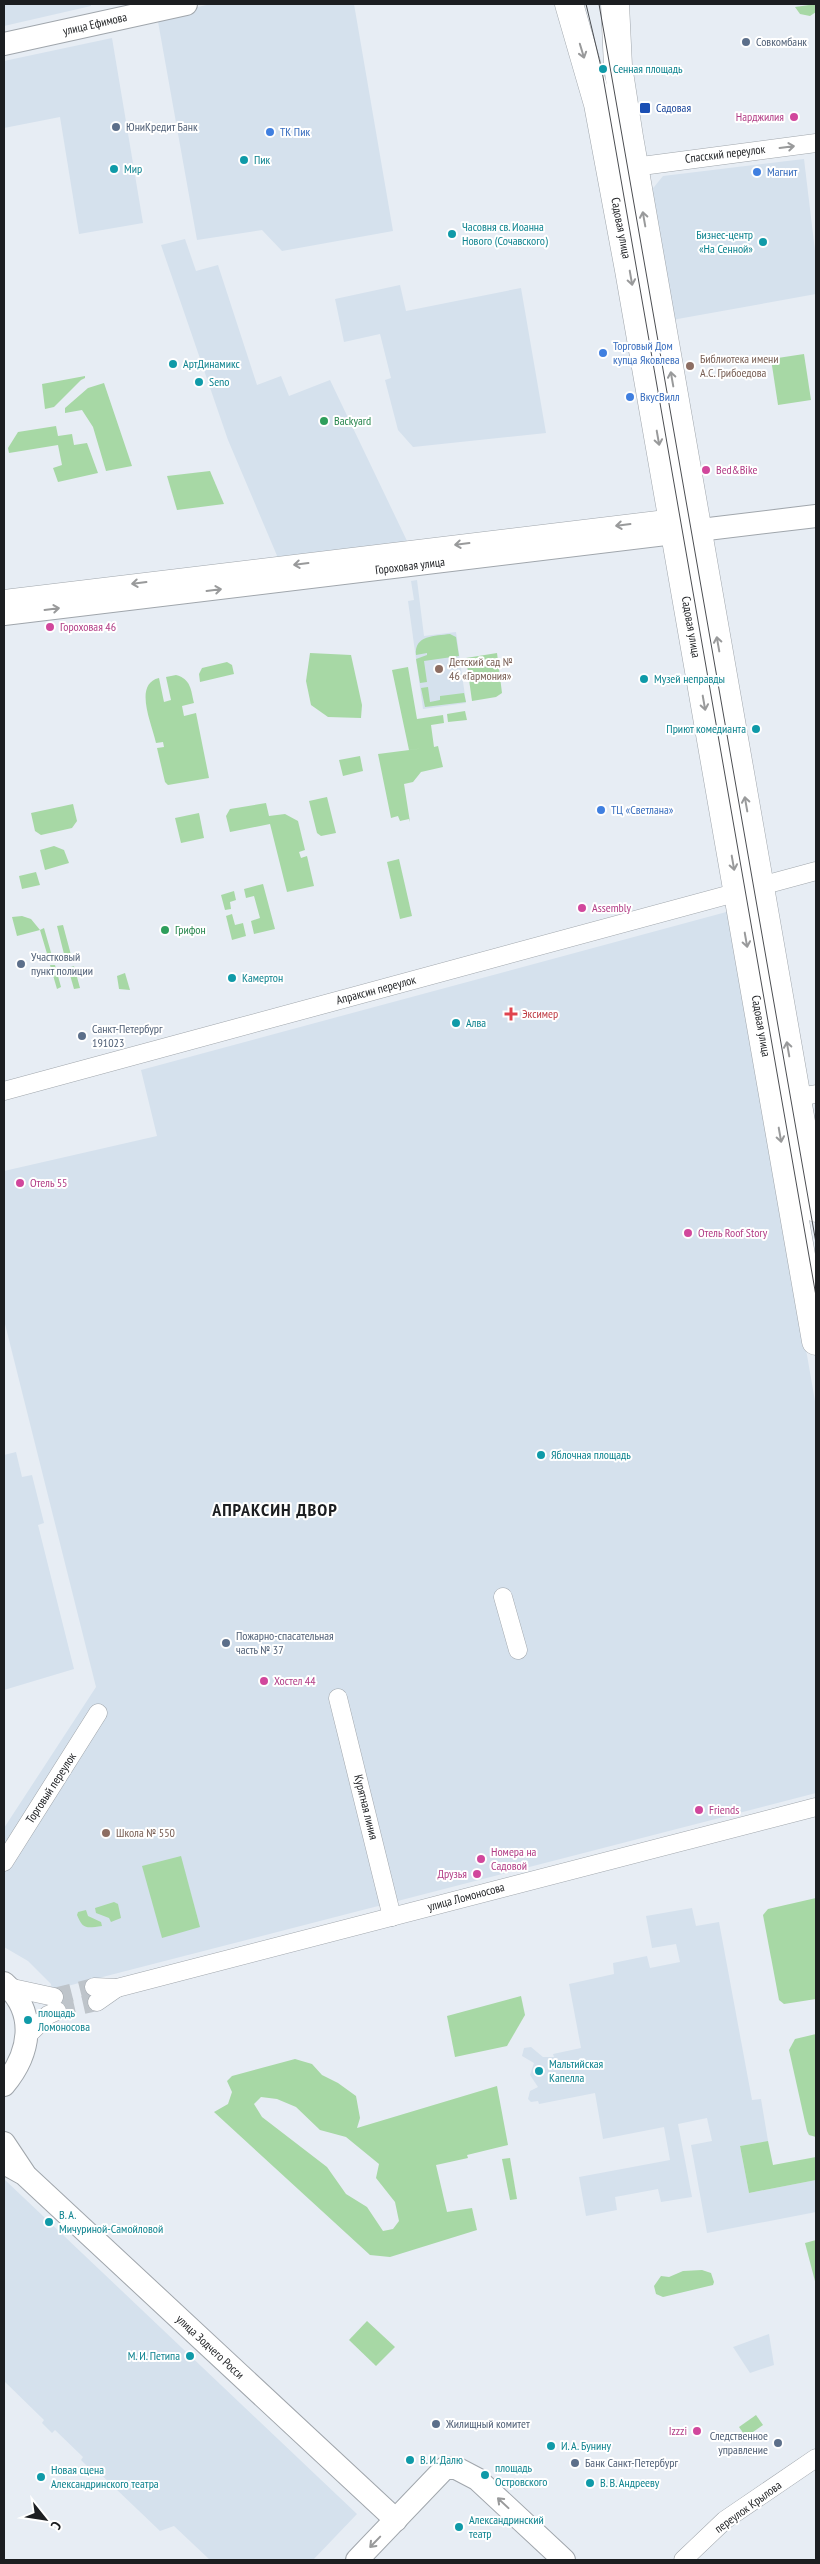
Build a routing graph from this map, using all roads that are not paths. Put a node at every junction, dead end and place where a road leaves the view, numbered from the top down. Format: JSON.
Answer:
{"nodes":[{"id":1,"x":186,"y":4,"type":"edge"},
{"id":2,"x":570,"y":4,"type":"edge"},
{"id":3,"x":615,"y":6,"type":"edge"},
{"id":4,"x":4,"y":44,"type":"edge"},
{"id":5,"x":816,"y":143,"type":"edge"},
{"id":6,"x":634,"y":166,"type":"junction"},
{"id":7,"x":816,"y":508,"type":"edge"},
{"id":8,"x":816,"y":516,"type":"edge"},
{"id":9,"x":685,"y":527,"type":"junction"},
{"id":10,"x":4,"y":599,"type":"edge"},
{"id":11,"x":4,"y":614,"type":"edge"},
{"id":12,"x":816,"y":871,"type":"edge"},
{"id":13,"x":749,"y":889,"type":"junction"},
{"id":14,"x":4,"y":1092,"type":"edge"},
{"id":15,"x":796,"y":1097,"type":"edge"},
{"id":16,"x":816,"y":1208,"type":"edge"},
{"id":17,"x":816,"y":1341,"type":"edge"},
{"id":18,"x":503,"y":1597,"type":"dead end"},
{"id":19,"x":518,"y":1650,"type":"dead end"},
{"id":20,"x":338,"y":1698,"type":"dead end"},
{"id":21,"x":98,"y":1713,"type":"dead end"},
{"id":22,"x":816,"y":1806,"type":"edge"},
{"id":23,"x":4,"y":1862,"type":"edge"},
{"id":24,"x":392,"y":1917,"type":"junction"},
{"id":25,"x":6,"y":1985,"type":"edge"},
{"id":26,"x":96,"y":1994,"type":"tunnel mouth"},
{"id":27,"x":28,"y":2034,"type":"junction"},
{"id":28,"x":4,"y":2086,"type":"edge"},
{"id":29,"x":4,"y":2143,"type":"edge"},
{"id":30,"x":4,"y":2163,"type":"edge"},
{"id":31,"x":24,"y":2174,"type":"junction"},
{"id":32,"x":816,"y":2458,"type":"edge"},
{"id":33,"x":396,"y":2520,"type":"junction"},
{"id":34,"x":357,"y":2560,"type":"edge"},
{"id":35,"x":564,"y":2560,"type":"edge"},
{"id":36,"x":683,"y":2560,"type":"edge"}],
"edges":[{"from":1,"to":4,"type":"street","name":"улица Ефимова"},
{"from":2,"to":9,"type":"main road","name":"Садовая улица","one_way":true},
{"from":3,"to":6,"type":"main road","name":"Садовая улица"},
{"from":6,"to":5,"type":"street","name":"Спасский переулок","one_way":true},
{"from":9,"to":6,"type":"main road","name":"Садовая улица","one_way":true},
{"from":7,"to":9,"type":"street","name":"Гороховая улица"},
{"from":8,"to":9,"type":"street","name":"Гороховая улица"},
{"from":9,"to":10,"type":"street","name":"Гороховая улица","one_way":true},
{"from":11,"to":9,"type":"street","name":"Гороховая улица","one_way":true},
{"from":9,"to":13,"type":"main road","name":"Садовая улица"},
{"from":12,"to":13,"type":"street","name":"Апраксин переулок"},
{"from":13,"to":14,"type":"street","name":"Апраксин переулок"},
{"from":13,"to":15,"type":"main road","name":"Садовая улица"},
{"from":15,"to":16,"type":"main road","name":"Садовая улица"},
{"from":15,"to":17,"type":"main road","name":"Садовая улица","one_way":true},
{"from":18,"to":19,"type":"street"},
{"from":20,"to":24,"type":"street","name":"Курятная линия"},
{"from":21,"to":23,"type":"street","name":"Торговый переулок"},
{"from":22,"to":24,"type":"street","name":"улица Ломоносова"},
{"from":24,"to":26,"type":"street","name":"улица Ломоносова"},
{"from":25,"to":27,"type":"street"},
{"from":25,"to":27,"type":"street"},
{"from":27,"to":28,"type":"street"},
{"from":29,"to":31,"type":"street","name":"улица Зодчего Росси"},
{"from":30,"to":31,"type":"street","name":"улица Зодчего Росси"},
{"from":31,"to":33,"type":"street","name":"улица Зодчего Росси"},
{"from":32,"to":36,"type":"street","name":"переулок Крылова"},
{"from":33,"to":34,"type":"street","one_way":true},
{"from":35,"to":33,"type":"street","one_way":true}]}
